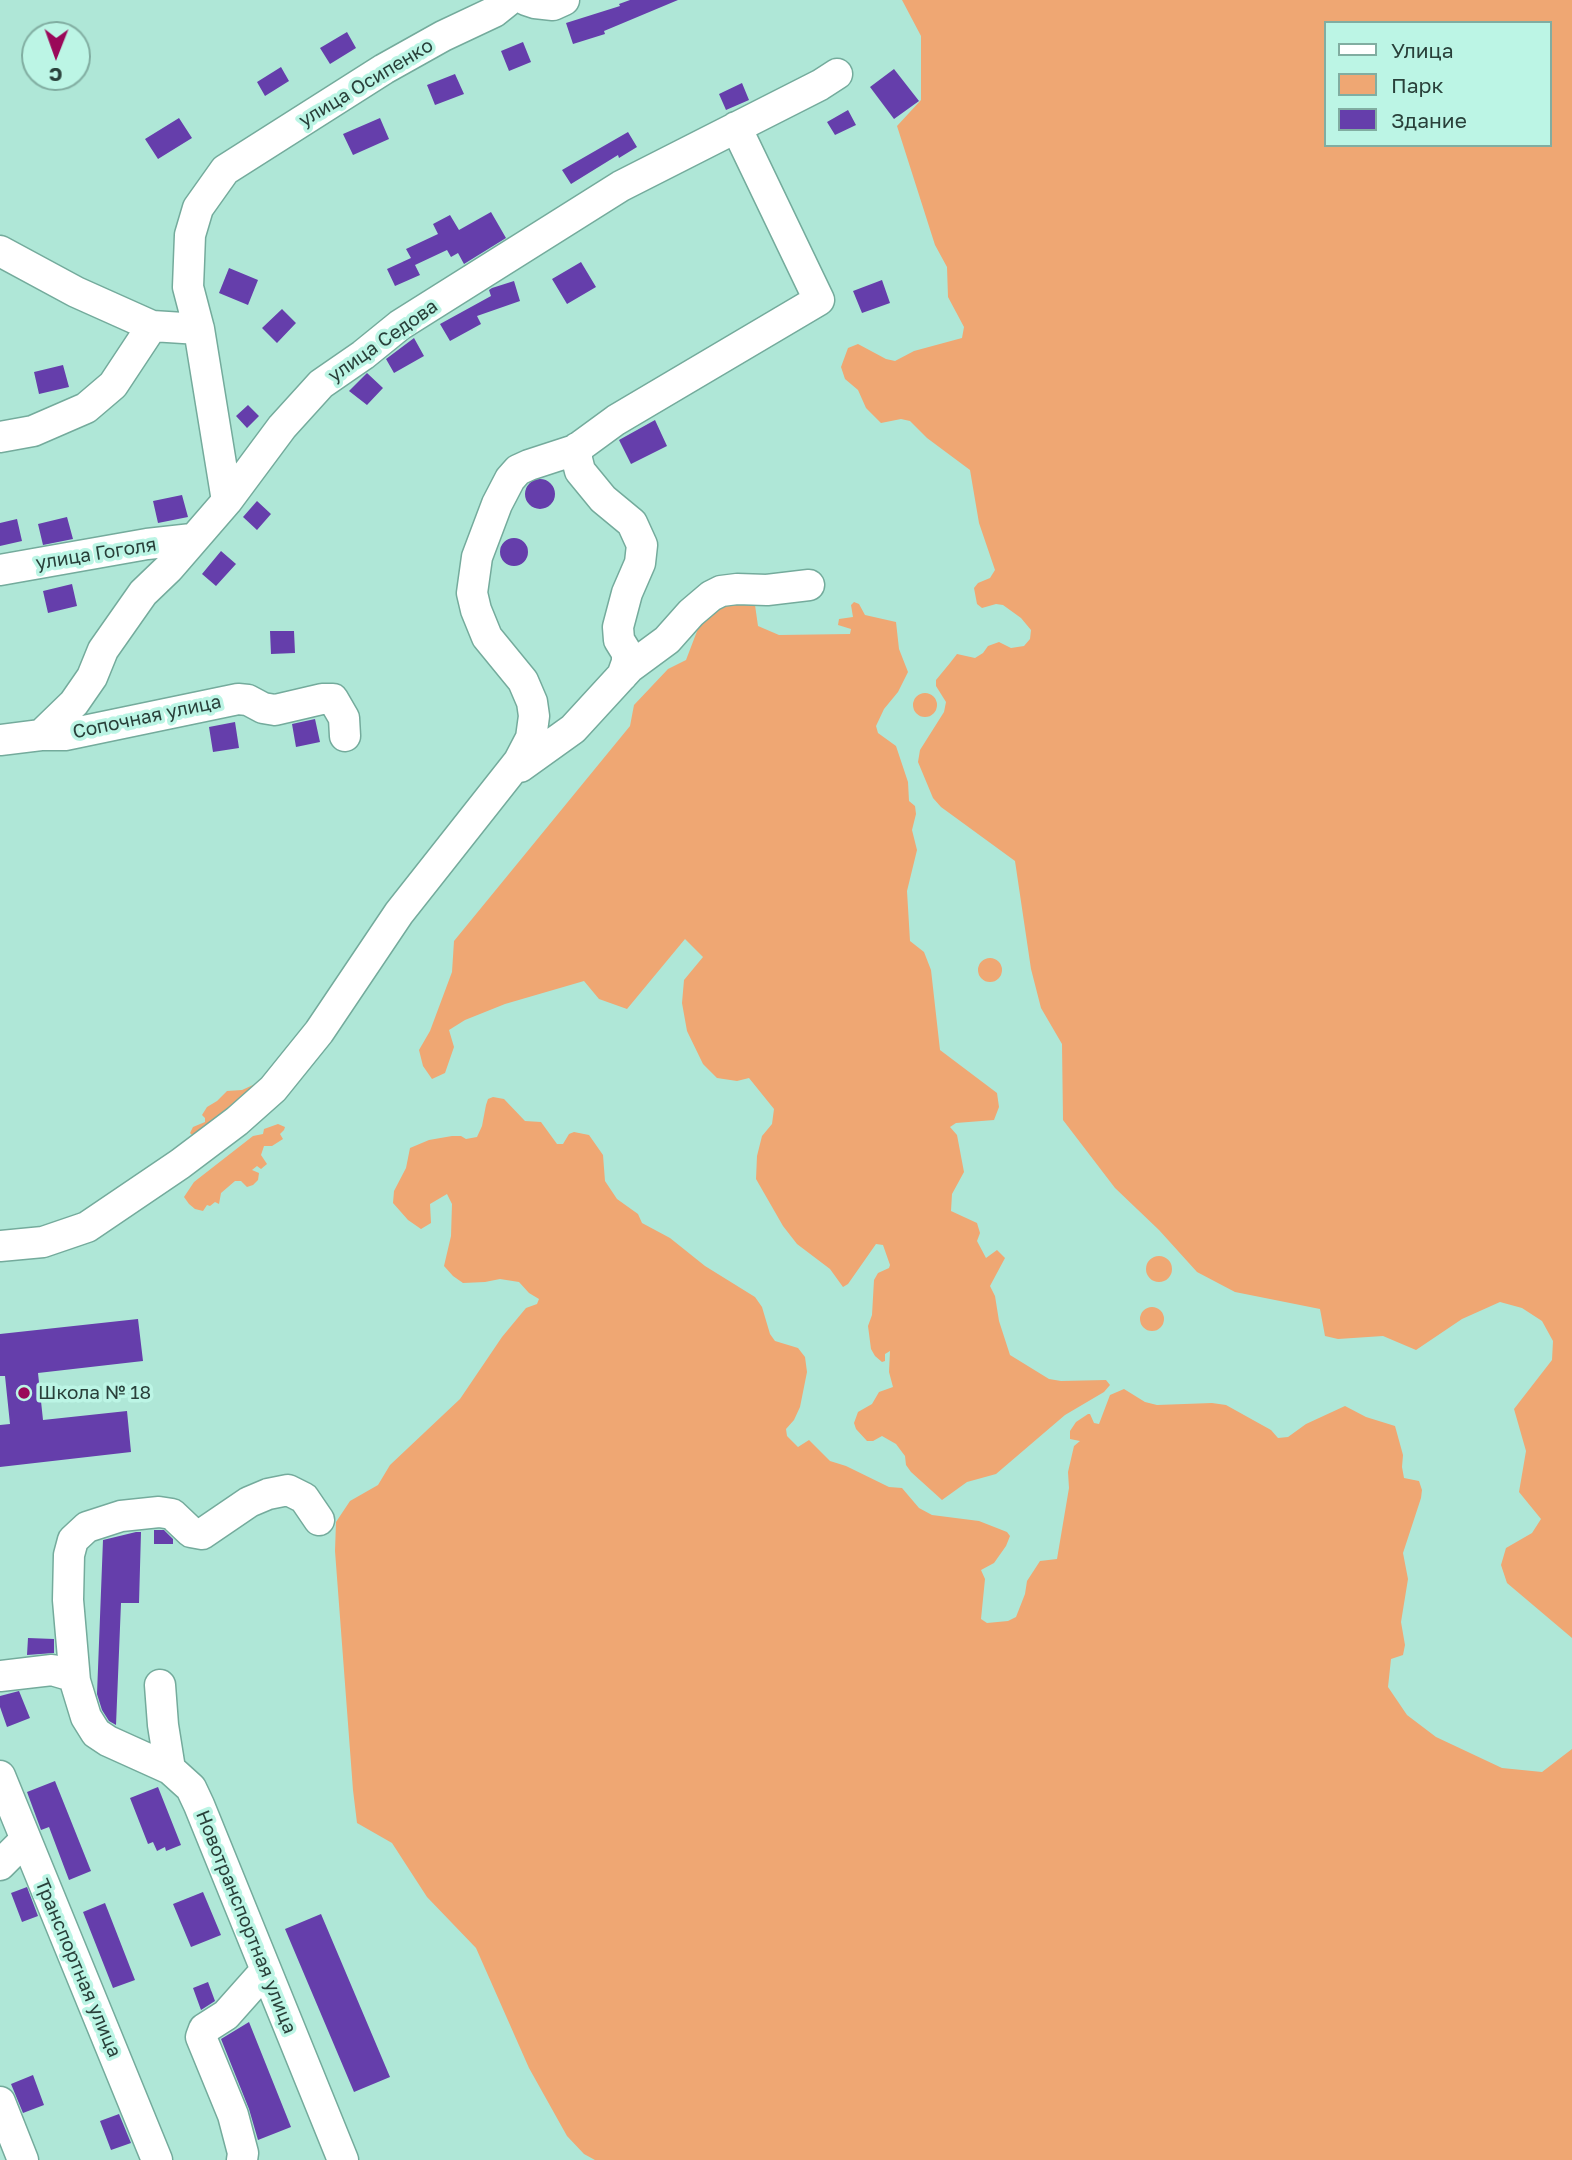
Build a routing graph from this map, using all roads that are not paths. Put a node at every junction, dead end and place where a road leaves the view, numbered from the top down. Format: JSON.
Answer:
{"nodes":[{"id":1,"x":509,"y":0,"type":"edge"},
{"id":2,"x":526,"y":0,"type":"edge"},
{"id":3,"x":564,"y":0,"type":"edge"},
{"id":4,"x":837,"y":74,"type":"dead end"},
{"id":5,"x":736,"y":127,"type":"junction"},
{"id":6,"x":0,"y":251,"type":"edge"},
{"id":7,"x":152,"y":326,"type":"junction"},
{"id":8,"x":199,"y":329,"type":"junction"},
{"id":9,"x":0,"y":438,"type":"edge"},
{"id":10,"x":577,"y":448,"type":"junction"},
{"id":11,"x":227,"y":501,"type":"junction"},
{"id":12,"x":192,"y":539,"type":"junction"},
{"id":13,"x":0,"y":570,"type":"edge"},
{"id":14,"x":809,"y":585,"type":"dead end"},
{"id":15,"x":622,"y":676,"type":"junction"},
{"id":16,"x":41,"y":735,"type":"junction"},
{"id":17,"x":345,"y":736,"type":"dead end"},
{"id":18,"x":0,"y":740,"type":"edge"},
{"id":19,"x":499,"y":786,"type":"junction"},
{"id":20,"x":0,"y":1246,"type":"edge"},
{"id":21,"x":319,"y":1520,"type":"dead end"},
{"id":22,"x":0,"y":1676,"type":"edge"},
{"id":23,"x":75,"y":1681,"type":"junction"},
{"id":24,"x":160,"y":1685,"type":"dead end"},
{"id":25,"x":170,"y":1769,"type":"junction"},
{"id":26,"x":0,"y":1776,"type":"edge"},
{"id":27,"x":25,"y":1840,"type":"junction"},
{"id":28,"x":0,"y":1865,"type":"edge"},
{"id":29,"x":266,"y":1970,"type":"junction"},
{"id":30,"x":0,"y":2102,"type":"edge"},
{"id":31,"x":23,"y":2160,"type":"edge"},
{"id":32,"x":157,"y":2160,"type":"edge"},
{"id":33,"x":242,"y":2160,"type":"edge"},
{"id":34,"x":342,"y":2160,"type":"edge"}],
"edges":[{"from":1,"to":8,"type":"street","name":"улица Осипенко"},
{"from":2,"to":3,"type":"street"},
{"from":4,"to":5,"type":"street","name":"улица Седова"},
{"from":5,"to":10,"type":"street"},
{"from":5,"to":11,"type":"street","name":"улица Седова"},
{"from":6,"to":7,"type":"street"},
{"from":7,"to":8,"type":"street"},
{"from":7,"to":9,"type":"street"},
{"from":8,"to":11,"type":"street"},
{"from":10,"to":15,"type":"street"},
{"from":10,"to":19,"type":"street"},
{"from":11,"to":12,"type":"street","name":"улица Седова"},
{"from":12,"to":13,"type":"street","name":"улица Гоголя"},
{"from":12,"to":16,"type":"street","name":"улица Седова"},
{"from":14,"to":15,"type":"street"},
{"from":15,"to":19,"type":"street"},
{"from":16,"to":17,"type":"street","name":"Сопочная улица"},
{"from":16,"to":18,"type":"street","name":"Сопочная улица"},
{"from":19,"to":20,"type":"street"},
{"from":21,"to":23,"type":"street"},
{"from":22,"to":23,"type":"street"},
{"from":23,"to":25,"type":"street"},
{"from":24,"to":25,"type":"street"},
{"from":25,"to":29,"type":"street","name":"Новотранспортная улица"},
{"from":26,"to":27,"type":"street","name":"Транспортная улица"},
{"from":27,"to":28,"type":"street"},
{"from":27,"to":32,"type":"street","name":"Транспортная улица"},
{"from":29,"to":33,"type":"street"},
{"from":29,"to":34,"type":"street","name":"Новотранспортная улица"},
{"from":30,"to":31,"type":"street"}]}
